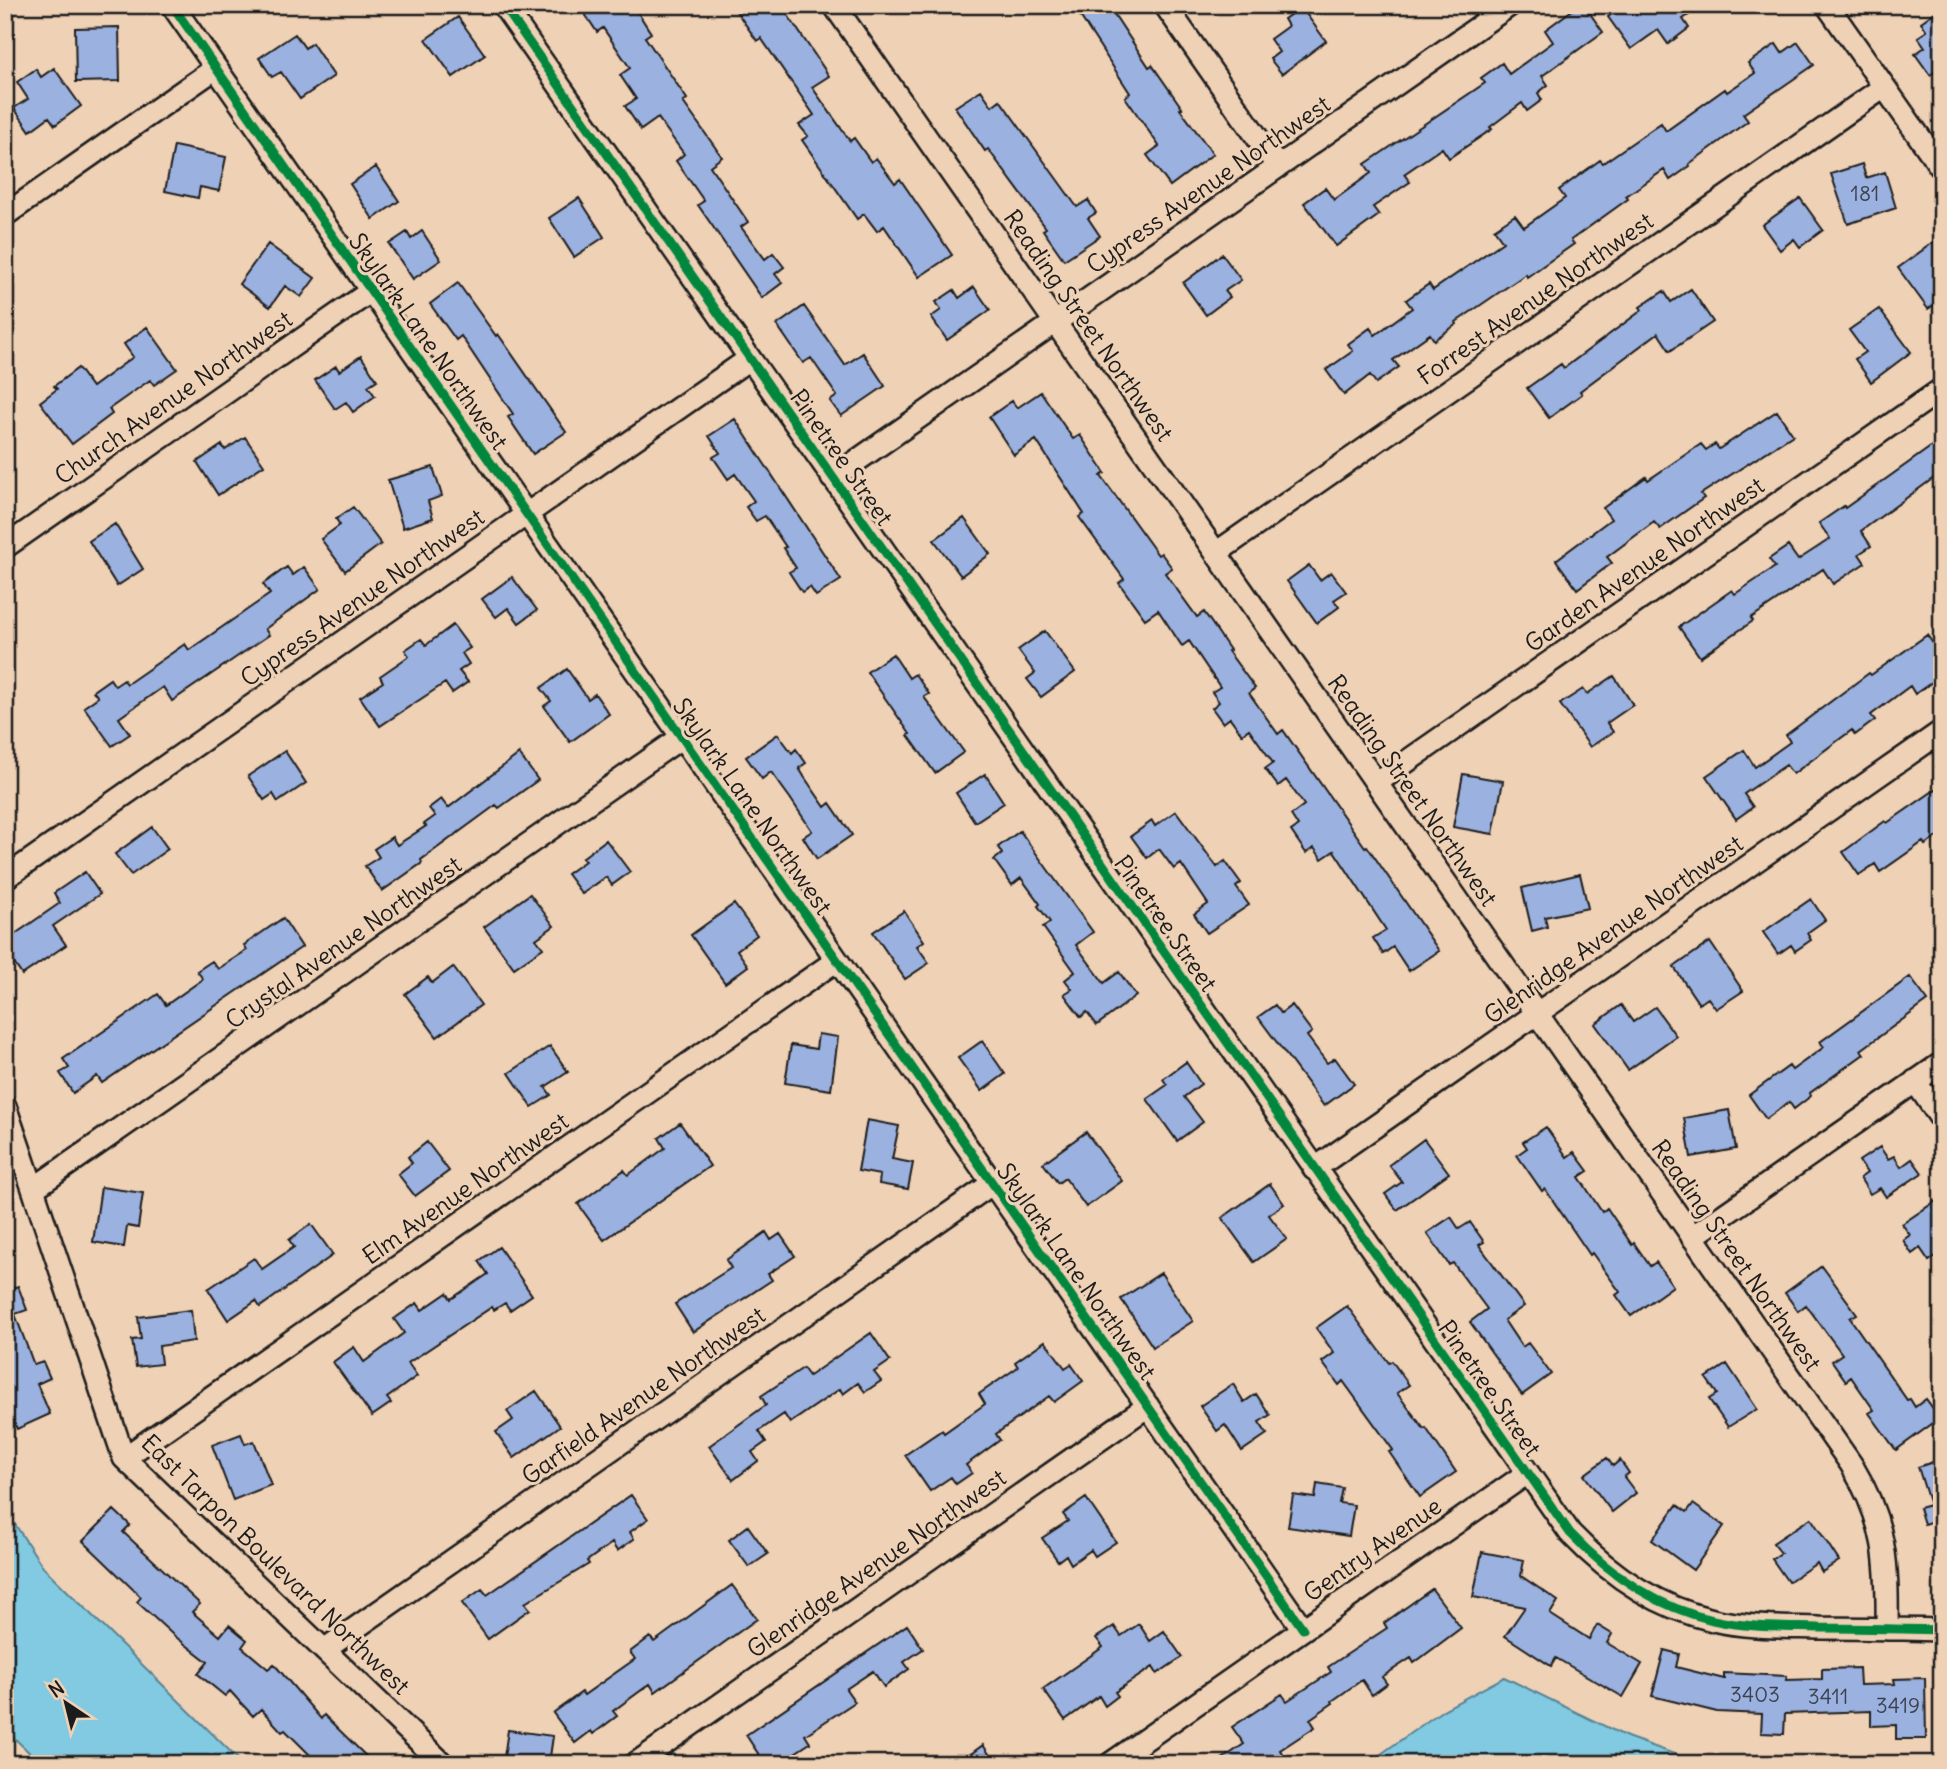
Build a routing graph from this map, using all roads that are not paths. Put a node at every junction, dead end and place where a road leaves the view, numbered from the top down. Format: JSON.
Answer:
{"nodes":[{"id":1,"x":172,"y":5,"type":"edge"},
{"id":2,"x":503,"y":5,"type":"edge"},
{"id":3,"x":834,"y":5,"type":"edge"},
{"id":4,"x":1165,"y":5,"type":"edge"},
{"id":5,"x":1510,"y":5,"type":"edge"},
{"id":6,"x":1828,"y":5,"type":"edge"},
{"id":7,"x":216,"y":68,"type":"junction"},
{"id":8,"x":1884,"y":87,"type":"junction"},
{"id":9,"x":1278,"y":167,"type":"junction"},
{"id":10,"x":1942,"y":169,"type":"edge"},
{"id":11,"x":5,"y":215,"type":"edge"},
{"id":12,"x":371,"y":291,"type":"junction"},
{"id":13,"x":1055,"y":323,"type":"junction"},
{"id":14,"x":750,"y":359,"type":"junction"},
{"id":15,"x":1942,"y":389,"type":"edge"},
{"id":16,"x":832,"y":478,"type":"junction"},
{"id":17,"x":527,"y":514,"type":"junction"},
{"id":18,"x":5,"y":547,"type":"edge"},
{"id":19,"x":1216,"y":553,"type":"junction"},
{"id":20,"x":1942,"y":731,"type":"edge"},
{"id":21,"x":682,"y":737,"type":"junction"},
{"id":22,"x":1376,"y":783,"type":"junction"},
{"id":23,"x":5,"y":878,"type":"edge"},
{"id":24,"x":837,"y":960,"type":"junction"},
{"id":25,"x":1537,"y":1014,"type":"junction"},
{"id":26,"x":1942,"y":1063,"type":"edge"},
{"id":27,"x":1915,"y":1081,"type":"junction"},
{"id":28,"x":5,"y":1106,"type":"edge"},
{"id":29,"x":1942,"y":1120,"type":"edge"},
{"id":30,"x":1314,"y":1169,"type":"junction"},
{"id":31,"x":993,"y":1183,"type":"junction"},
{"id":32,"x":33,"y":1189,"type":"junction"},
{"id":33,"x":1692,"y":1237,"type":"junction"},
{"id":34,"x":1148,"y":1406,"type":"junction"},
{"id":35,"x":124,"y":1458,"type":"junction"},
{"id":36,"x":1526,"y":1474,"type":"junction"},
{"id":37,"x":1303,"y":1629,"type":"junction"},
{"id":38,"x":1886,"y":1629,"type":"junction"},
{"id":39,"x":1942,"y":1630,"type":"edge"},
{"id":40,"x":324,"y":1650,"type":"junction"},
{"id":41,"x":443,"y":1764,"type":"edge"},
{"id":42,"x":635,"y":1764,"type":"edge"},
{"id":43,"x":1110,"y":1764,"type":"edge"}],
"edges":[{"from":1,"to":7,"type":"street","name":"Skylark Lane Northwest"},
{"from":2,"to":14,"type":"street","name":"Pinetree Street"},
{"from":3,"to":13,"type":"street","name":"Reading Street Northwest"},
{"from":4,"to":9,"type":"street"},
{"from":5,"to":9,"type":"street","name":"Cypress Avenue Northwest"},
{"from":6,"to":8,"type":"street"},
{"from":7,"to":11,"type":"street"},
{"from":7,"to":12,"type":"street","name":"Skylark Lane Northwest"},
{"from":8,"to":10,"type":"street"},
{"from":8,"to":19,"type":"street","name":"Forrest Avenue Northwest"},
{"from":9,"to":13,"type":"street","name":"Cypress Avenue Northwest"},
{"from":12,"to":17,"type":"street","name":"Skylark Lane Northwest"},
{"from":12,"to":18,"type":"street","name":"Church Avenue Northwest"},
{"from":13,"to":16,"type":"street","name":"Cypress Avenue Northwest"},
{"from":13,"to":19,"type":"street","name":"Reading Street Northwest"},
{"from":14,"to":16,"type":"street","name":"Pinetree Street"},
{"from":14,"to":17,"type":"street","name":"Cypress Avenue Northwest"},
{"from":15,"to":22,"type":"street","name":"Garden Avenue Northwest"},
{"from":16,"to":30,"type":"street","name":"Pinetree Street"},
{"from":17,"to":21,"type":"street","name":"Skylark Lane Northwest"},
{"from":17,"to":23,"type":"street","name":"Cypress Avenue Northwest"},
{"from":19,"to":22,"type":"street","name":"Reading Street Northwest"},
{"from":20,"to":25,"type":"street","name":"Glenridge Avenue Northwest"},
{"from":21,"to":24,"type":"street","name":"Skylark Lane Northwest"},
{"from":21,"to":32,"type":"street","name":"Crystal Avenue Northwest"},
{"from":22,"to":25,"type":"street","name":"Reading Street Northwest"},
{"from":24,"to":31,"type":"street","name":"Skylark Lane Northwest"},
{"from":24,"to":35,"type":"street","name":"Elm Avenue Northwest"},
{"from":25,"to":30,"type":"street","name":"Glenridge Avenue Northwest"},
{"from":25,"to":33,"type":"street","name":"Reading Street Northwest"},
{"from":26,"to":27,"type":"street"},
{"from":27,"to":29,"type":"street"},
{"from":27,"to":33,"type":"street"},
{"from":28,"to":32,"type":"street","name":"East Tarpon Boulevard Northwest"},
{"from":30,"to":36,"type":"street","name":"Pinetree Street"},
{"from":31,"to":34,"type":"street","name":"Skylark Lane Northwest"},
{"from":31,"to":40,"type":"street","name":"Garfield Avenue Northwest"},
{"from":32,"to":35,"type":"street","name":"East Tarpon Boulevard Northwest"},
{"from":33,"to":38,"type":"street","name":"Reading Street Northwest"},
{"from":34,"to":37,"type":"street","name":"Skylark Lane Northwest"},
{"from":34,"to":42,"type":"street","name":"Glenridge Avenue Northwest"},
{"from":35,"to":40,"type":"street","name":"East Tarpon Boulevard Northwest"},
{"from":36,"to":37,"type":"street","name":"Gentry Avenue"},
{"from":36,"to":38,"type":"street","name":"Pinetree Street"},
{"from":37,"to":43,"type":"street","name":"Gentry Avenue"},
{"from":38,"to":39,"type":"street","name":"Pinetree Street"},
{"from":40,"to":41,"type":"street","name":"East Tarpon Boulevard Northwest"}]}
